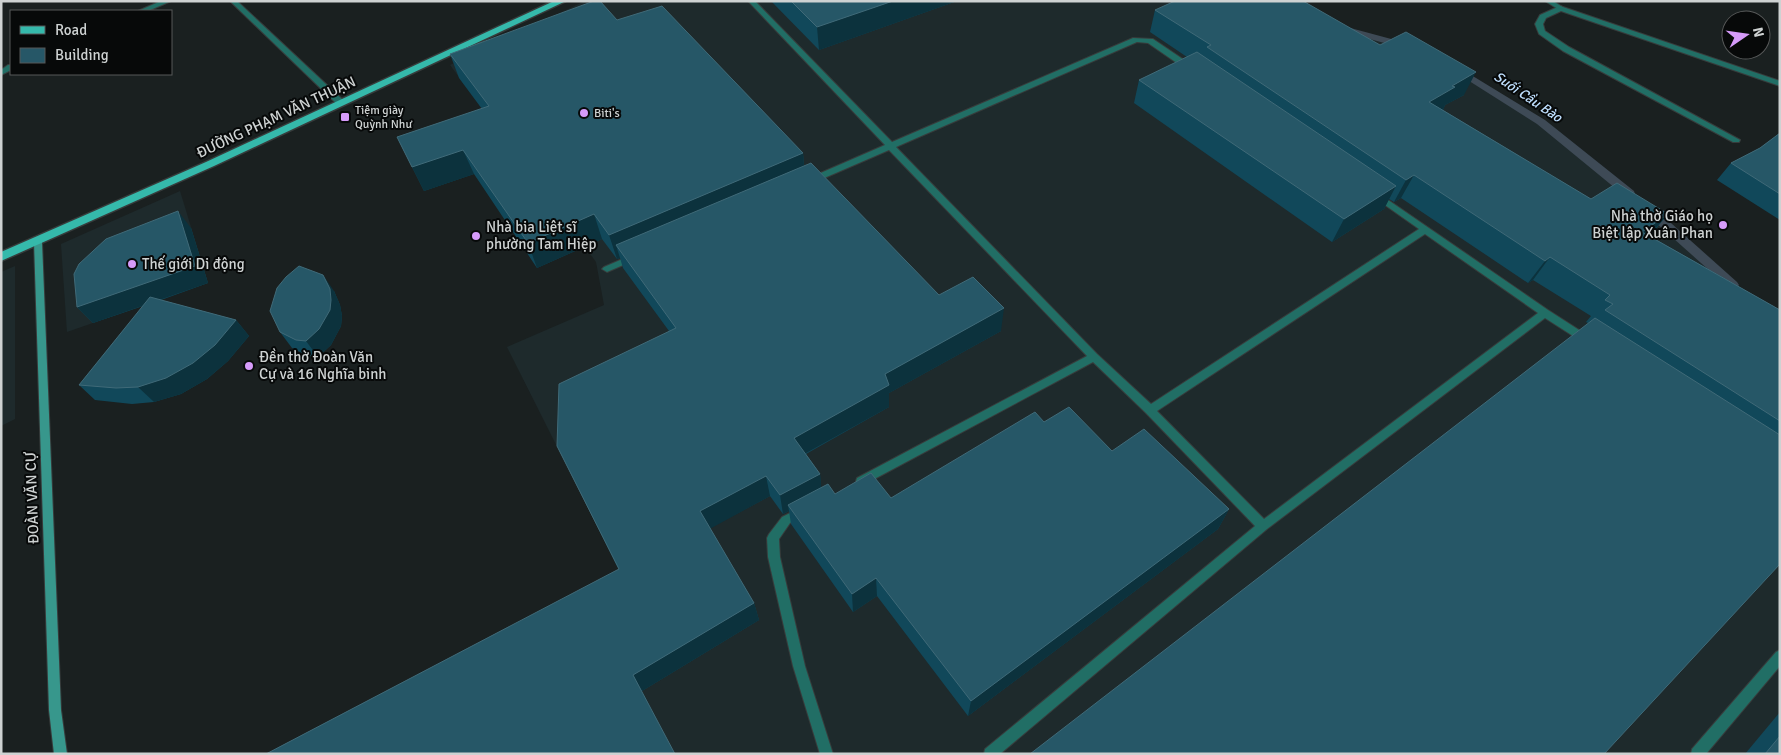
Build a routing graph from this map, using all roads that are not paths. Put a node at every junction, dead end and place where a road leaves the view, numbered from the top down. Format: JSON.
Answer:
{"nodes":[{"id":1,"x":168,"y":1,"type":"edge"},
{"id":2,"x":233,"y":1,"type":"edge"},
{"id":3,"x":562,"y":1,"type":"edge"},
{"id":4,"x":751,"y":1,"type":"edge"},
{"id":5,"x":1548,"y":1,"type":"edge"},
{"id":6,"x":1560,"y":8,"type":"junction"},
{"id":7,"x":145,"y":10,"type":"edge"},
{"id":8,"x":1198,"y":74,"type":"edge"},
{"id":9,"x":1780,"y":84,"type":"edge"},
{"id":10,"x":341,"y":104,"type":"junction"},
{"id":11,"x":1736,"y":140,"type":"dead end"},
{"id":12,"x":892,"y":146,"type":"junction"},
{"id":13,"x":803,"y":184,"type":"edge"},
{"id":14,"x":1369,"y":190,"type":"edge"},
{"id":15,"x":1426,"y":229,"type":"junction"},
{"id":16,"x":38,"y":242,"type":"junction"},
{"id":17,"x":642,"y":253,"type":"edge"},
{"id":18,"x":1,"y":257,"type":"edge"},
{"id":19,"x":607,"y":269,"type":"dead end"},
{"id":20,"x":1545,"y":313,"type":"junction"},
{"id":21,"x":1594,"y":345,"type":"edge"},
{"id":22,"x":1094,"y":357,"type":"junction"},
{"id":23,"x":1150,"y":410,"type":"junction"},
{"id":24,"x":848,"y":487,"type":"edge"},
{"id":25,"x":813,"y":506,"type":"edge"},
{"id":26,"x":1263,"y":526,"type":"junction"},
{"id":27,"x":1780,"y":656,"type":"edge"},
{"id":28,"x":61,"y":754,"type":"edge"},
{"id":29,"x":827,"y":754,"type":"edge"},
{"id":30,"x":990,"y":754,"type":"edge"},
{"id":31,"x":1697,"y":754,"type":"edge"}],
"edges":[{"from":1,"to":7,"type":"street"},
{"from":2,"to":10,"type":"street"},
{"from":3,"to":10,"type":"main road","name":"ĐƯỜNG PHẠM VĂN THUẬN"},
{"from":4,"to":12,"type":"street"},
{"from":5,"to":6,"type":"street"},
{"from":6,"to":9,"type":"street"},
{"from":6,"to":11,"type":"street"},
{"from":8,"to":12,"type":"street"},
{"from":10,"to":16,"type":"main road","name":"ĐƯỜNG PHẠM VĂN THUẬN"},
{"from":12,"to":13,"type":"street"},
{"from":12,"to":22,"type":"street"},
{"from":14,"to":15,"type":"street"},
{"from":15,"to":20,"type":"street"},
{"from":15,"to":23,"type":"street"},
{"from":16,"to":18,"type":"main road","name":"ĐƯỜNG PHẠM VĂN THUẬN"},
{"from":16,"to":28,"type":"street","name":"ĐOÀN VĂN CỰ"},
{"from":17,"to":19,"type":"street"},
{"from":20,"to":21,"type":"street"},
{"from":20,"to":26,"type":"street"},
{"from":22,"to":23,"type":"street"},
{"from":22,"to":24,"type":"street"},
{"from":23,"to":26,"type":"street"},
{"from":25,"to":29,"type":"street"},
{"from":26,"to":30,"type":"street"},
{"from":27,"to":31,"type":"street"}]}
